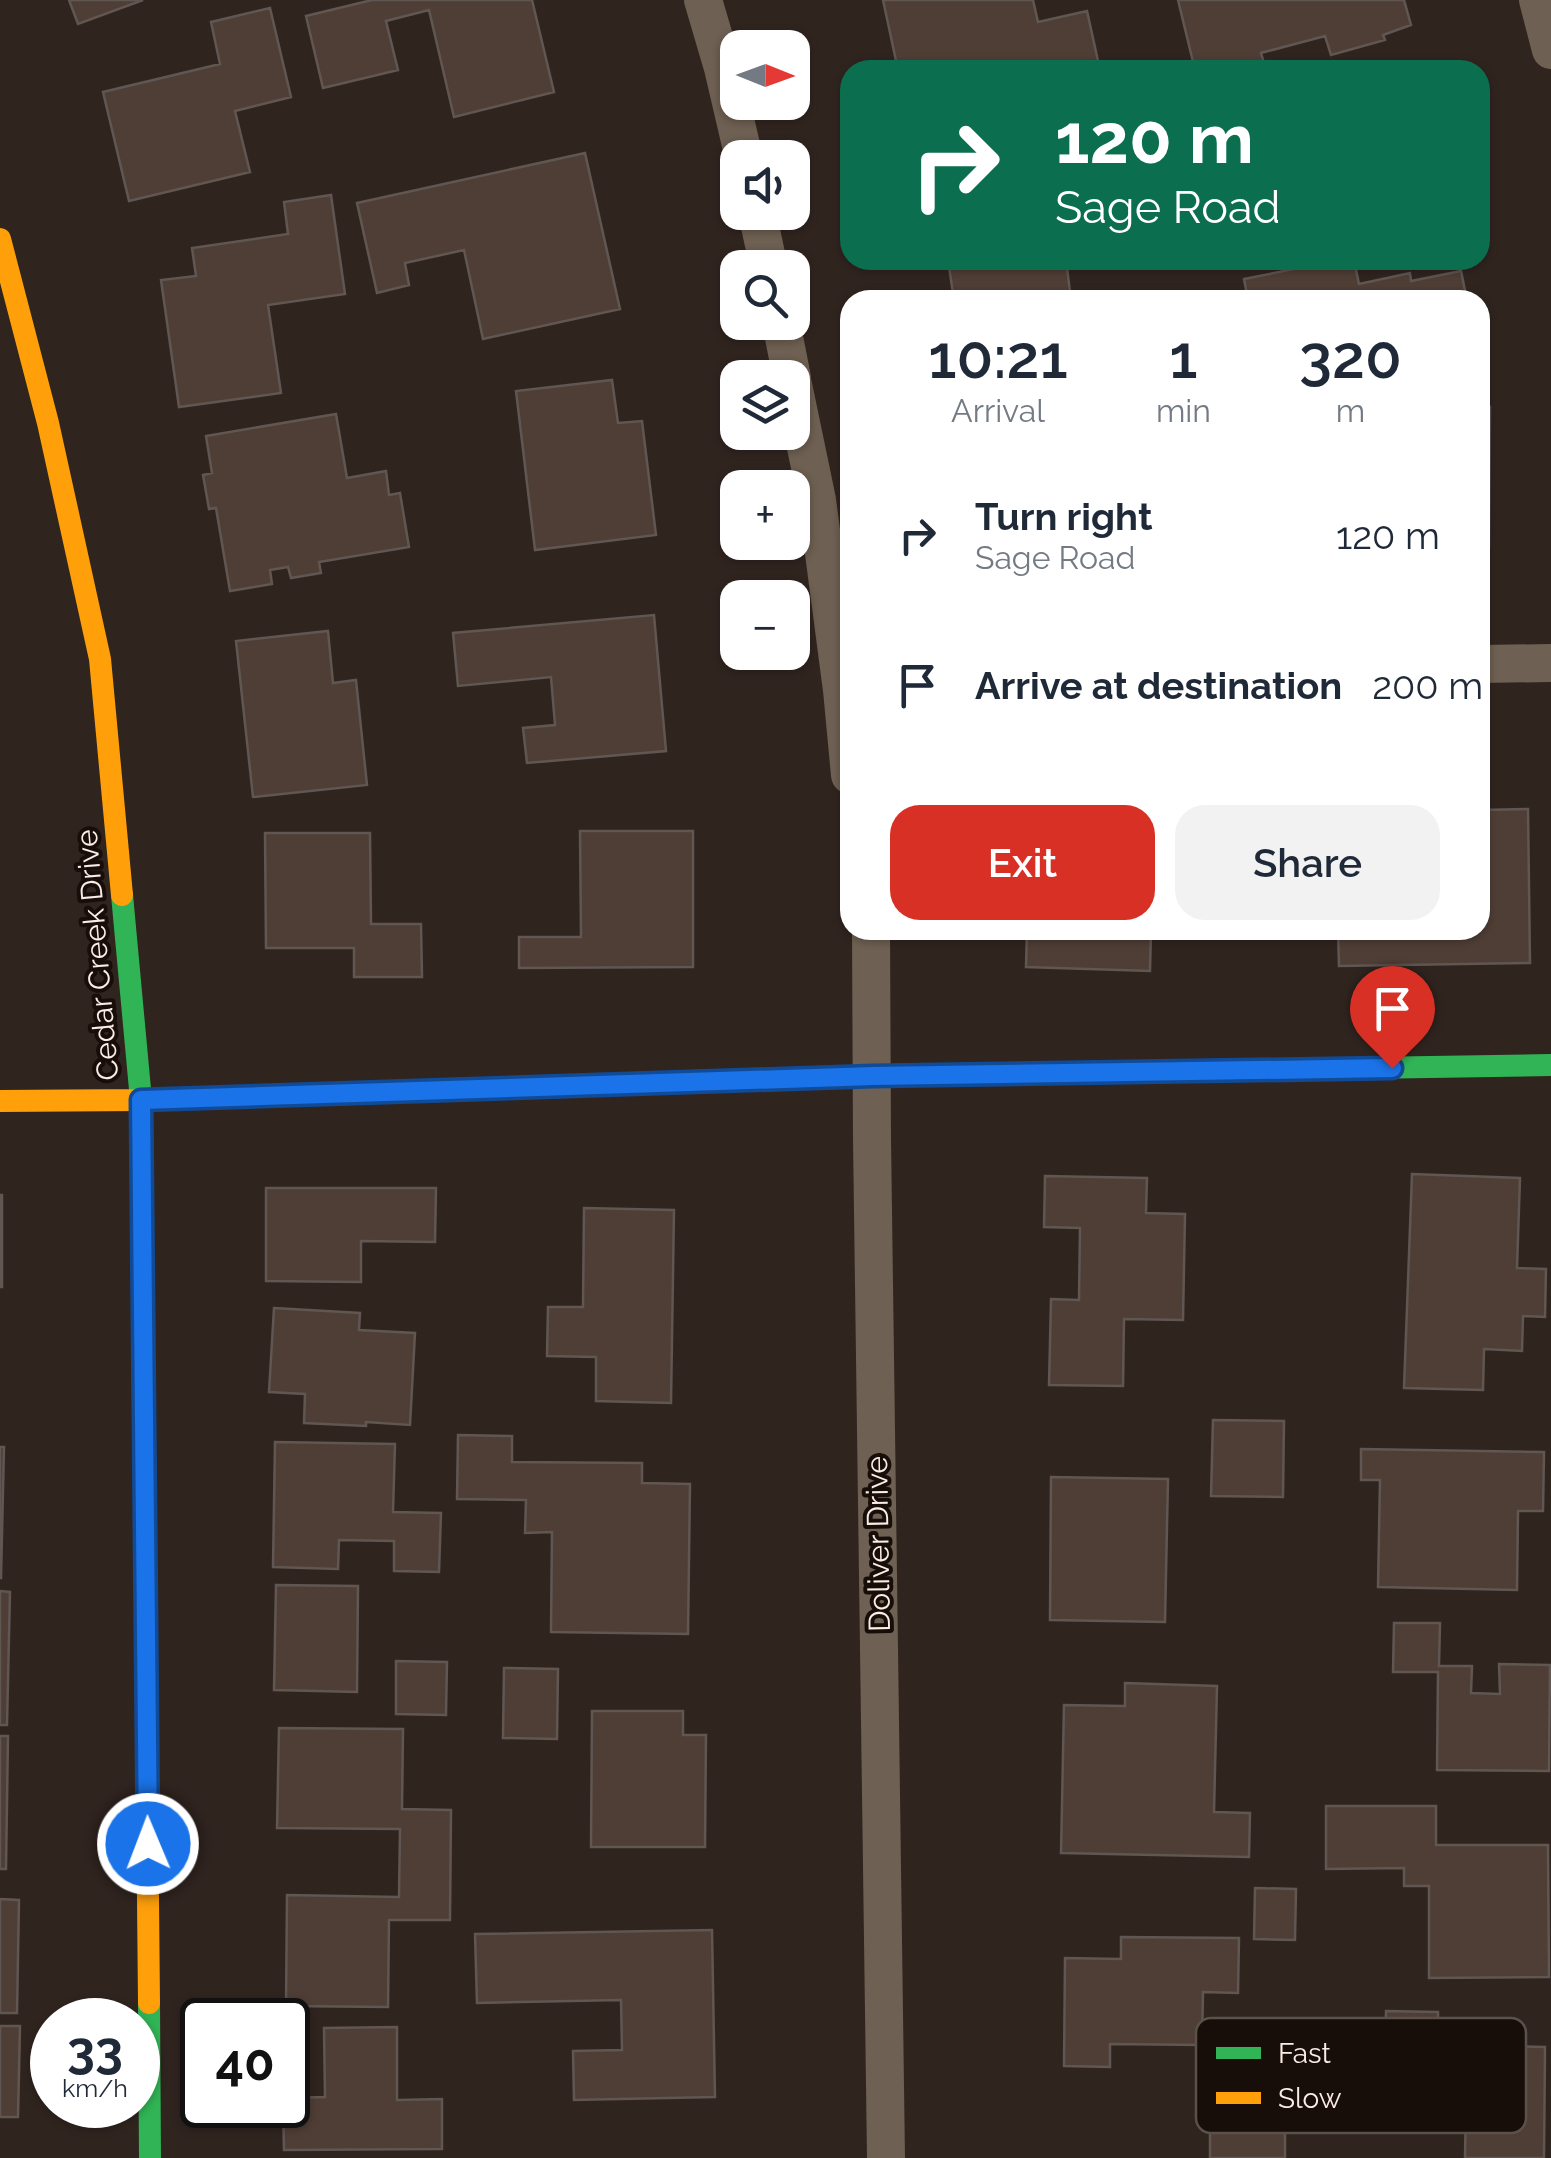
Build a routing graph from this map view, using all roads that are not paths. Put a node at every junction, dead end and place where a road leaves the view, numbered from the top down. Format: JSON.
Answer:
{"nodes":[{"id":1,"x":703,"y":0,"type":"edge"},
{"id":2,"x":1538,"y":0,"type":"edge"},
{"id":3,"x":1551,"y":50,"type":"edge"},
{"id":4,"x":740,"y":140,"type":"edge"},
{"id":5,"x":0,"y":239,"type":"edge"},
{"id":6,"x":807,"y":450,"type":"edge"},
{"id":7,"x":818,"y":500,"type":"junction"},
{"id":8,"x":840,"y":524,"type":"edge"},
{"id":9,"x":1490,"y":664,"type":"edge"},
{"id":10,"x":1551,"y":664,"type":"edge"},
{"id":11,"x":840,"y":674,"type":"edge"},
{"id":12,"x":872,"y":940,"type":"edge"},
{"id":13,"x":1551,"y":1065,"type":"edge"},
{"id":14,"x":873,"y":1076,"type":"junction"},
{"id":15,"x":141,"y":1100,"type":"junction"},
{"id":16,"x":0,"y":1101,"type":"edge"},
{"id":17,"x":150,"y":2158,"type":"edge"},
{"id":18,"x":886,"y":2158,"type":"edge"}],
"edges":[{"from":1,"to":4,"type":"street"},
{"from":2,"to":3,"type":"street"},
{"from":5,"to":15,"type":"street","name":"Cedar Creek Drive"},
{"from":6,"to":7,"type":"street"},
{"from":7,"to":8,"type":"street"},
{"from":7,"to":11,"type":"street"},
{"from":9,"to":10,"type":"street"},
{"from":12,"to":14,"type":"street","name":"Doliver Drive"},
{"from":13,"to":14,"type":"street"},
{"from":14,"to":15,"type":"street"},
{"from":14,"to":18,"type":"street","name":"Doliver Drive"},
{"from":15,"to":16,"type":"street"},
{"from":15,"to":17,"type":"street","name":"Cedar Creek Drive"}]}
